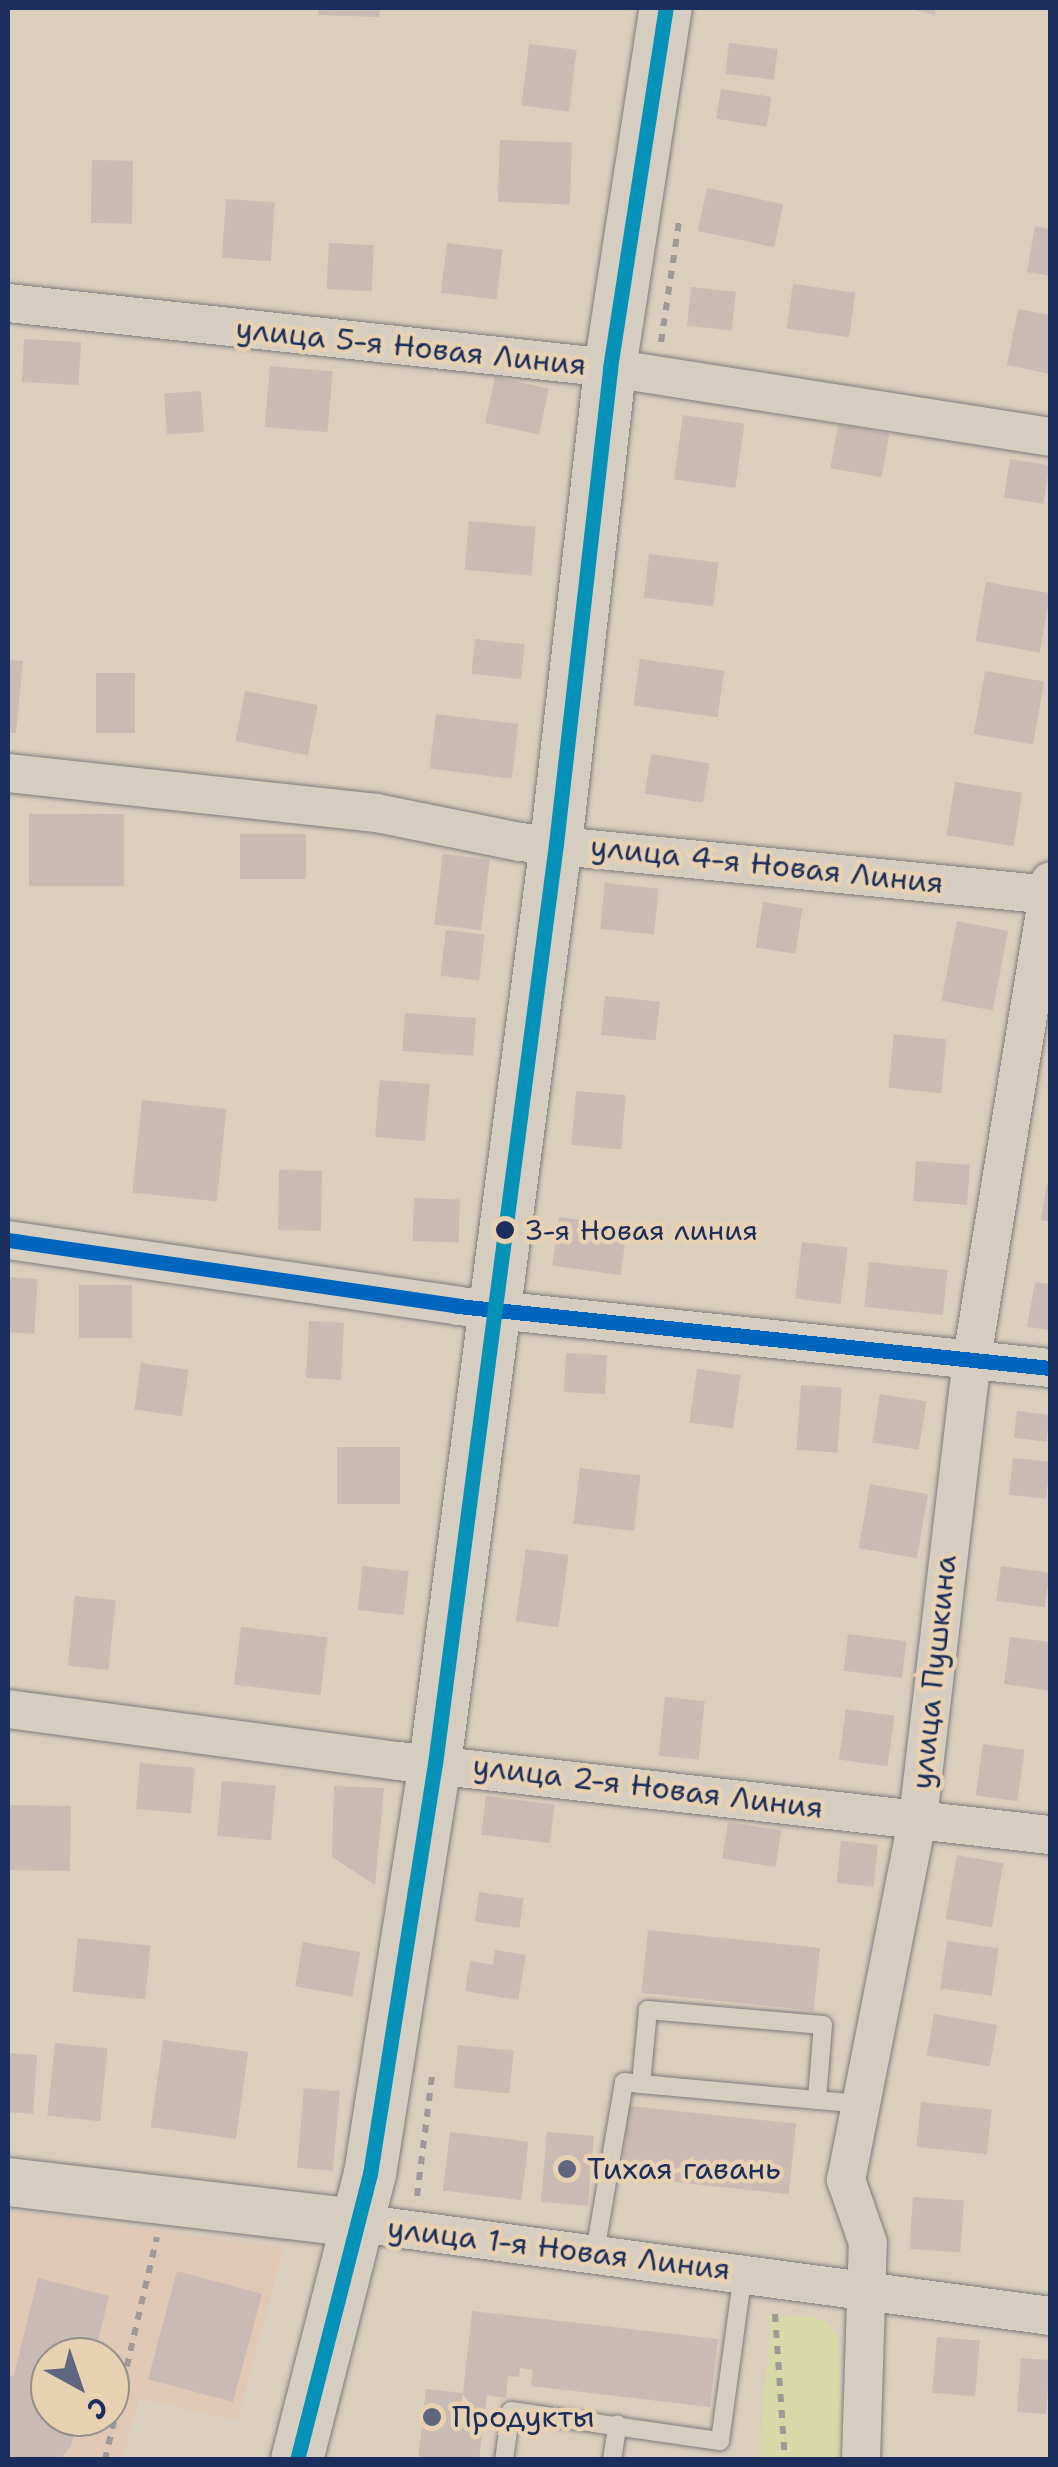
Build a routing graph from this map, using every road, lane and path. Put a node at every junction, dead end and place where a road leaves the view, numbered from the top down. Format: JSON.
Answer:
{"nodes":[{"id":1,"x":666,"y":8,"type":"edge"},
{"id":2,"x":8,"y":302,"type":"edge"},
{"id":3,"x":610,"y":368,"type":"junction"},
{"id":4,"x":1050,"y":437,"type":"edge"},
{"id":5,"x":8,"y":773,"type":"edge"},
{"id":6,"x":556,"y":844,"type":"junction"},
{"id":7,"x":1050,"y":890,"type":"edge"},
{"id":8,"x":8,"y":1240,"type":"edge"},
{"id":9,"x":492,"y":1308,"type":"junction"},
{"id":10,"x":972,"y":1358,"type":"junction"},
{"id":11,"x":1050,"y":1368,"type":"edge"},
{"id":12,"x":8,"y":1709,"type":"edge"},
{"id":13,"x":435,"y":1764,"type":"junction"},
{"id":14,"x":918,"y":1818,"type":"junction"},
{"id":15,"x":1050,"y":1835,"type":"edge"},
{"id":16,"x":641,"y":2084,"type":"junction"},
{"id":17,"x":817,"y":2100,"type":"junction"},
{"id":18,"x":862,"y":2104,"type":"junction"},
{"id":19,"x":8,"y":2182,"type":"edge"},
{"id":20,"x":165,"y":2200,"type":"junction"},
{"id":21,"x":358,"y":2223,"type":"junction"},
{"id":22,"x":596,"y":2252,"type":"junction"},
{"id":23,"x":758,"y":2276,"type":"junction"},
{"id":24,"x":870,"y":2291,"type":"junction"},
{"id":25,"x":1050,"y":2316,"type":"edge"},
{"id":26,"x":618,"y":2424,"type":"junction"},
{"id":27,"x":105,"y":2460,"type":"edge"},
{"id":28,"x":296,"y":2460,"type":"edge"},
{"id":29,"x":504,"y":2460,"type":"edge"},
{"id":30,"x":612,"y":2460,"type":"edge"},
{"id":31,"x":785,"y":2460,"type":"edge"},
{"id":32,"x":861,"y":2460,"type":"edge"}],
"edges":[{"from":1,"to":3,"type":"main road"},
{"from":2,"to":3,"type":"street","name":"улица 5-я Новая Линия"},
{"from":3,"to":4,"type":"street","name":"улица 5-я Новая Линия"},
{"from":3,"to":6,"type":"main road"},
{"from":5,"to":6,"type":"street","name":"улица 4-я Новая Линия"},
{"from":6,"to":7,"type":"street","name":"улица 4-я Новая Линия"},
{"from":6,"to":9,"type":"main road"},
{"from":7,"to":10,"type":"street","name":"улица Пушкина"},
{"from":8,"to":9,"type":"street"},
{"from":9,"to":10,"type":"street"},
{"from":9,"to":13,"type":"main road"},
{"from":10,"to":11,"type":"street"},
{"from":10,"to":14,"type":"street","name":"улица Пушкина"},
{"from":12,"to":13,"type":"street","name":"улица 2-я Новая Линия"},
{"from":13,"to":14,"type":"street","name":"улица 2-я Новая Линия"},
{"from":13,"to":21,"type":"main road"},
{"from":14,"to":15,"type":"street","name":"улица 2-я Новая Линия"},
{"from":14,"to":18,"type":"street","name":"улица Пушкина"},
{"from":16,"to":17,"type":"lane"},
{"from":16,"to":17,"type":"lane"},
{"from":16,"to":22,"type":"lane"},
{"from":17,"to":18,"type":"lane"},
{"from":18,"to":24,"type":"street","name":"улица Пушкина"},
{"from":19,"to":20,"type":"street","name":"улица 1-я Новая Линия"},
{"from":20,"to":21,"type":"street","name":"улица 1-я Новая Линия"},
{"from":20,"to":27,"type":"path"},
{"from":21,"to":22,"type":"street","name":"улица 1-я Новая Линия"},
{"from":21,"to":28,"type":"main road"},
{"from":22,"to":23,"type":"street","name":"улица 1-я Новая Линия"},
{"from":23,"to":24,"type":"street","name":"улица 1-я Новая Линия"},
{"from":23,"to":26,"type":"lane"},
{"from":23,"to":31,"type":"path"},
{"from":24,"to":25,"type":"street","name":"улица 1-я Новая Линия"},
{"from":24,"to":32,"type":"street","name":"улица Пушкина"},
{"from":26,"to":29,"type":"lane"},
{"from":26,"to":30,"type":"lane"}]}
